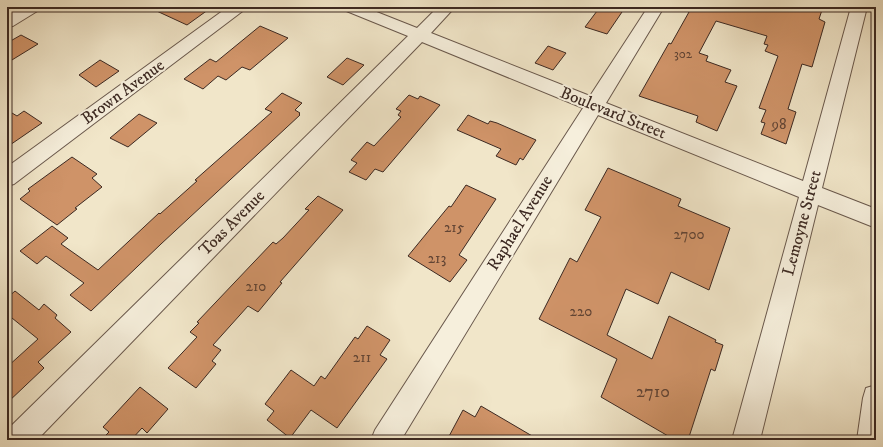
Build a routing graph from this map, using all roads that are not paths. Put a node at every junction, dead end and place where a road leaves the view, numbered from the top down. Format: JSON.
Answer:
{"nodes":[{"id":1,"x":33,"y":7,"type":"edge"},
{"id":2,"x":238,"y":7,"type":"edge"},
{"id":3,"x":350,"y":7,"type":"edge"},
{"id":4,"x":447,"y":7,"type":"edge"},
{"id":5,"x":656,"y":7,"type":"edge"},
{"id":6,"x":859,"y":7,"type":"edge"},
{"id":7,"x":7,"y":22,"type":"edge"},
{"id":8,"x":420,"y":35,"type":"junction"},
{"id":9,"x":594,"y":105,"type":"junction"},
{"id":10,"x":7,"y":178,"type":"edge"},
{"id":11,"x":810,"y":192,"type":"junction"},
{"id":12,"x":876,"y":219,"type":"edge"},
{"id":13,"x":876,"y":398,"type":"edge"},
{"id":14,"x":17,"y":440,"type":"edge"},
{"id":15,"x":385,"y":440,"type":"edge"},
{"id":16,"x":746,"y":440,"type":"edge"},
{"id":17,"x":871,"y":440,"type":"edge"}],
"edges":[{"from":1,"to":7,"type":"street"},
{"from":2,"to":10,"type":"street","name":"Brown Avenue"},
{"from":3,"to":8,"type":"street","name":"Boulevard Street"},
{"from":4,"to":8,"type":"street","name":"Toas Avenue"},
{"from":5,"to":9,"type":"street","name":"Raphael Avenue"},
{"from":6,"to":11,"type":"street","name":"Lemoyne Street"},
{"from":8,"to":9,"type":"street","name":"Boulevard Street"},
{"from":8,"to":14,"type":"street","name":"Toas Avenue"},
{"from":9,"to":11,"type":"street","name":"Boulevard Street"},
{"from":9,"to":15,"type":"street","name":"Raphael Avenue"},
{"from":11,"to":12,"type":"street","name":"Boulevard Street"},
{"from":11,"to":16,"type":"street","name":"Lemoyne Street"},
{"from":13,"to":17,"type":"street"}]}
